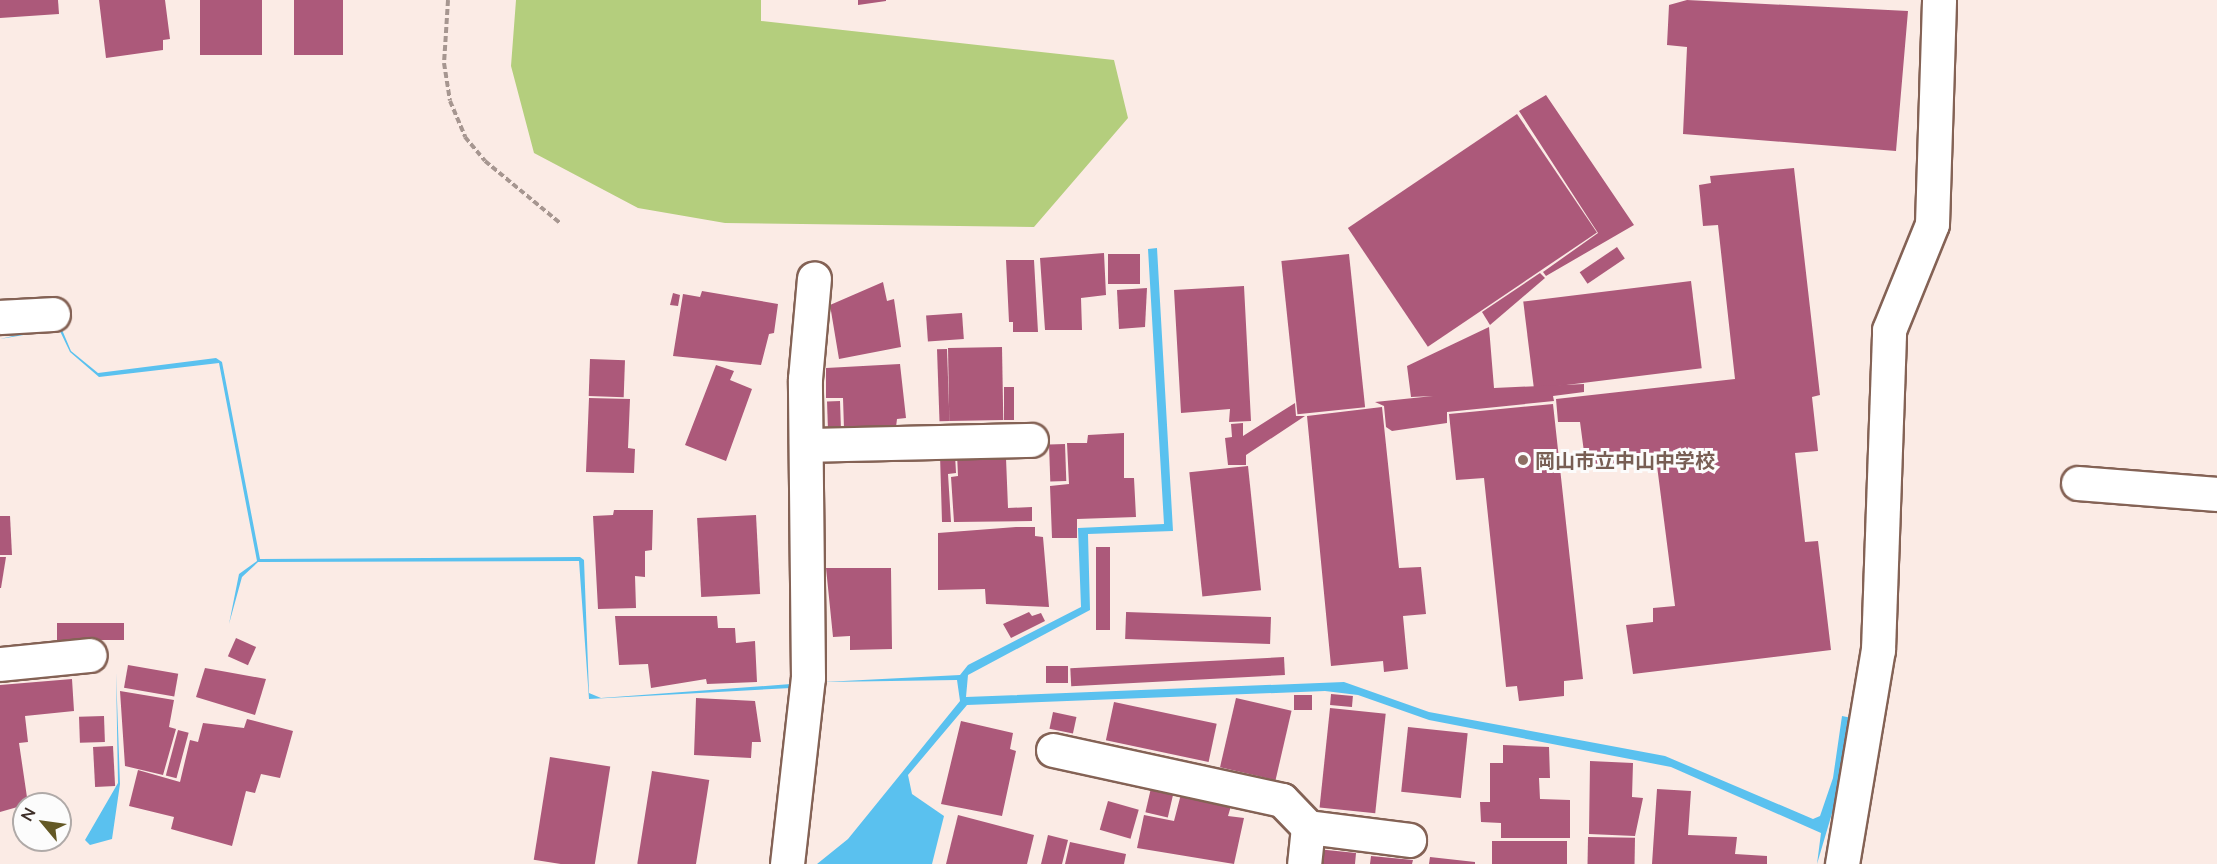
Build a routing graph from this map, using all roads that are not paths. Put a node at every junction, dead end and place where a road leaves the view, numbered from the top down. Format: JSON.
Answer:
{"nodes":[{"id":1,"x":1939,"y":0,"type":"edge"},
{"id":2,"x":814,"y":278,"type":"dead end"},
{"id":3,"x":53,"y":314,"type":"dead end"},
{"id":4,"x":0,"y":317,"type":"edge"},
{"id":5,"x":1031,"y":440,"type":"dead end"},
{"id":6,"x":806,"y":445,"type":"junction"},
{"id":7,"x":2078,"y":483,"type":"dead end"},
{"id":8,"x":2217,"y":494,"type":"edge"},
{"id":9,"x":90,"y":656,"type":"dead end"},
{"id":10,"x":0,"y":664,"type":"edge"},
{"id":11,"x":1053,"y":750,"type":"dead end"},
{"id":12,"x":1308,"y":827,"type":"junction"},
{"id":13,"x":1409,"y":840,"type":"dead end"},
{"id":14,"x":787,"y":864,"type":"edge"},
{"id":15,"x":1304,"y":864,"type":"edge"},
{"id":16,"x":1842,"y":864,"type":"edge"}],
"edges":[{"from":1,"to":16,"type":"street"},
{"from":2,"to":6,"type":"street"},
{"from":3,"to":4,"type":"street"},
{"from":5,"to":6,"type":"street"},
{"from":6,"to":14,"type":"street"},
{"from":7,"to":8,"type":"street"},
{"from":9,"to":10,"type":"street"},
{"from":11,"to":12,"type":"street"},
{"from":12,"to":13,"type":"street"},
{"from":12,"to":15,"type":"street"}]}
